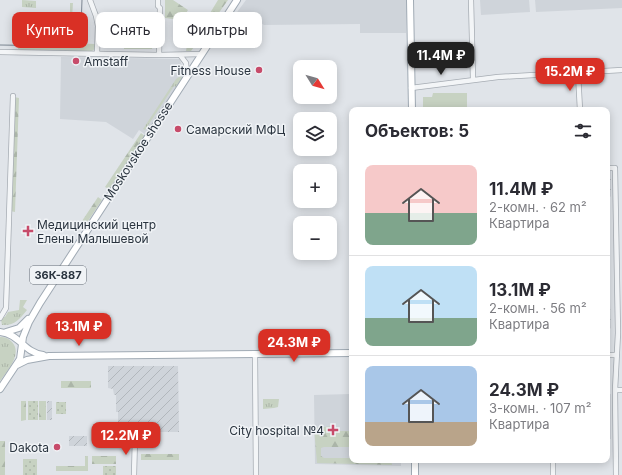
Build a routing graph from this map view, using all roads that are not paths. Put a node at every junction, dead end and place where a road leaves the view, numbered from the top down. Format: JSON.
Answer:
{"nodes":[{"id":1,"x":90,"y":0,"type":"edge"},
{"id":2,"x":158,"y":0,"type":"edge"},
{"id":3,"x":237,"y":0,"type":"edge"},
{"id":4,"x":410,"y":0,"type":"edge"},
{"id":5,"x":471,"y":0,"type":"edge"},
{"id":6,"x":0,"y":52,"type":"edge"},
{"id":7,"x":97,"y":53,"type":"junction"},
{"id":8,"x":160,"y":54,"type":"junction"},
{"id":9,"x":180,"y":54,"type":"junction"},
{"id":10,"x":202,"y":54,"type":"junction"},
{"id":11,"x":622,"y":70,"type":"edge"},
{"id":12,"x":578,"y":73,"type":"junction"},
{"id":13,"x":187,"y":76,"type":"junction"},
{"id":14,"x":473,"y":80,"type":"junction"},
{"id":15,"x":411,"y":88,"type":"junction"},
{"id":16,"x":13,"y":96,"type":"dead end"},
{"id":17,"x":412,"y":107,"type":"edge"},
{"id":18,"x":580,"y":107,"type":"edge"},
{"id":19,"x":610,"y":168,"type":"edge"},
{"id":20,"x":0,"y":249,"type":"edge"},
{"id":21,"x":7,"y":249,"type":"junction"},
{"id":22,"x":620,"y":267,"type":"edge"},
{"id":23,"x":40,"y":303,"type":"junction"},
{"id":24,"x":0,"y":318,"type":"edge"},
{"id":25,"x":2,"y":332,"type":"edge"},
{"id":26,"x":22,"y":344,"type":"junction"},
{"id":27,"x":622,"y":350,"type":"edge"},
{"id":28,"x":349,"y":353,"type":"edge"},
{"id":29,"x":255,"y":355,"type":"junction"},
{"id":30,"x":610,"y":355,"type":"edge"},
{"id":31,"x":617,"y":355,"type":"junction"},
{"id":32,"x":58,"y":356,"type":"junction"},
{"id":33,"x":15,"y":366,"type":"junction"},
{"id":34,"x":0,"y":389,"type":"edge"},
{"id":35,"x":615,"y":390,"type":"junction"},
{"id":36,"x":622,"y":390,"type":"edge"},
{"id":37,"x":98,"y":438,"type":"dead end"},
{"id":38,"x":415,"y":463,"type":"edge"},
{"id":39,"x":553,"y":463,"type":"edge"},
{"id":40,"x":134,"y":475,"type":"edge"},
{"id":41,"x":256,"y":475,"type":"edge"},
{"id":42,"x":415,"y":475,"type":"edge"},
{"id":43,"x":553,"y":475,"type":"edge"},
{"id":44,"x":616,"y":475,"type":"edge"}],
"edges":[{"from":1,"to":7,"type":"street"},
{"from":2,"to":8,"type":"street"},
{"from":3,"to":10,"type":"main road","name":"Moskovskoe shosse","number":"36К-887"},
{"from":4,"to":15,"type":"main road"},
{"from":5,"to":14,"type":"street"},
{"from":6,"to":7,"type":"street"},
{"from":7,"to":8,"type":"street"},
{"from":8,"to":9,"type":"street"},
{"from":9,"to":10,"type":"street"},
{"from":9,"to":13,"type":"street"},
{"from":10,"to":13,"type":"main road","name":"Moskovskoe shosse","number":"36К-887"},
{"from":11,"to":12,"type":"street"},
{"from":12,"to":14,"type":"street"},
{"from":12,"to":18,"type":"street"},
{"from":13,"to":23,"type":"main road","name":"Moskovskoe shosse","number":"36К-887"},
{"from":14,"to":15,"type":"street"},
{"from":15,"to":17,"type":"main road"},
{"from":16,"to":21,"type":"street"},
{"from":19,"to":22,"type":"street"},
{"from":20,"to":21,"type":"street"},
{"from":21,"to":24,"type":"street"},
{"from":22,"to":31,"type":"street"},
{"from":23,"to":25,"type":"main road","name":"Moskovskoe shosse","number":"36К-887"},
{"from":23,"to":26,"type":"main road","name":"Moskovskoe shosse","number":"36К-887"},
{"from":25,"to":26,"type":"main road","name":"Moskovskoe shosse","number":"36К-887"},
{"from":26,"to":32,"type":"main road"},
{"from":26,"to":33,"type":"main road","name":"Moskovskoe shosse","number":"36К-887"},
{"from":27,"to":31,"type":"street"},
{"from":28,"to":29,"type":"main road"},
{"from":29,"to":32,"type":"main road"},
{"from":29,"to":41,"type":"street"},
{"from":30,"to":31,"type":"street"},
{"from":31,"to":35,"type":"street"},
{"from":32,"to":33,"type":"main road"},
{"from":33,"to":34,"type":"main road","name":"Moskovskoe shosse","number":"36К-887"},
{"from":35,"to":36,"type":"street"},
{"from":35,"to":44,"type":"street"},
{"from":37,"to":40,"type":"street"},
{"from":38,"to":42,"type":"main road"},
{"from":39,"to":43,"type":"street"}]}
